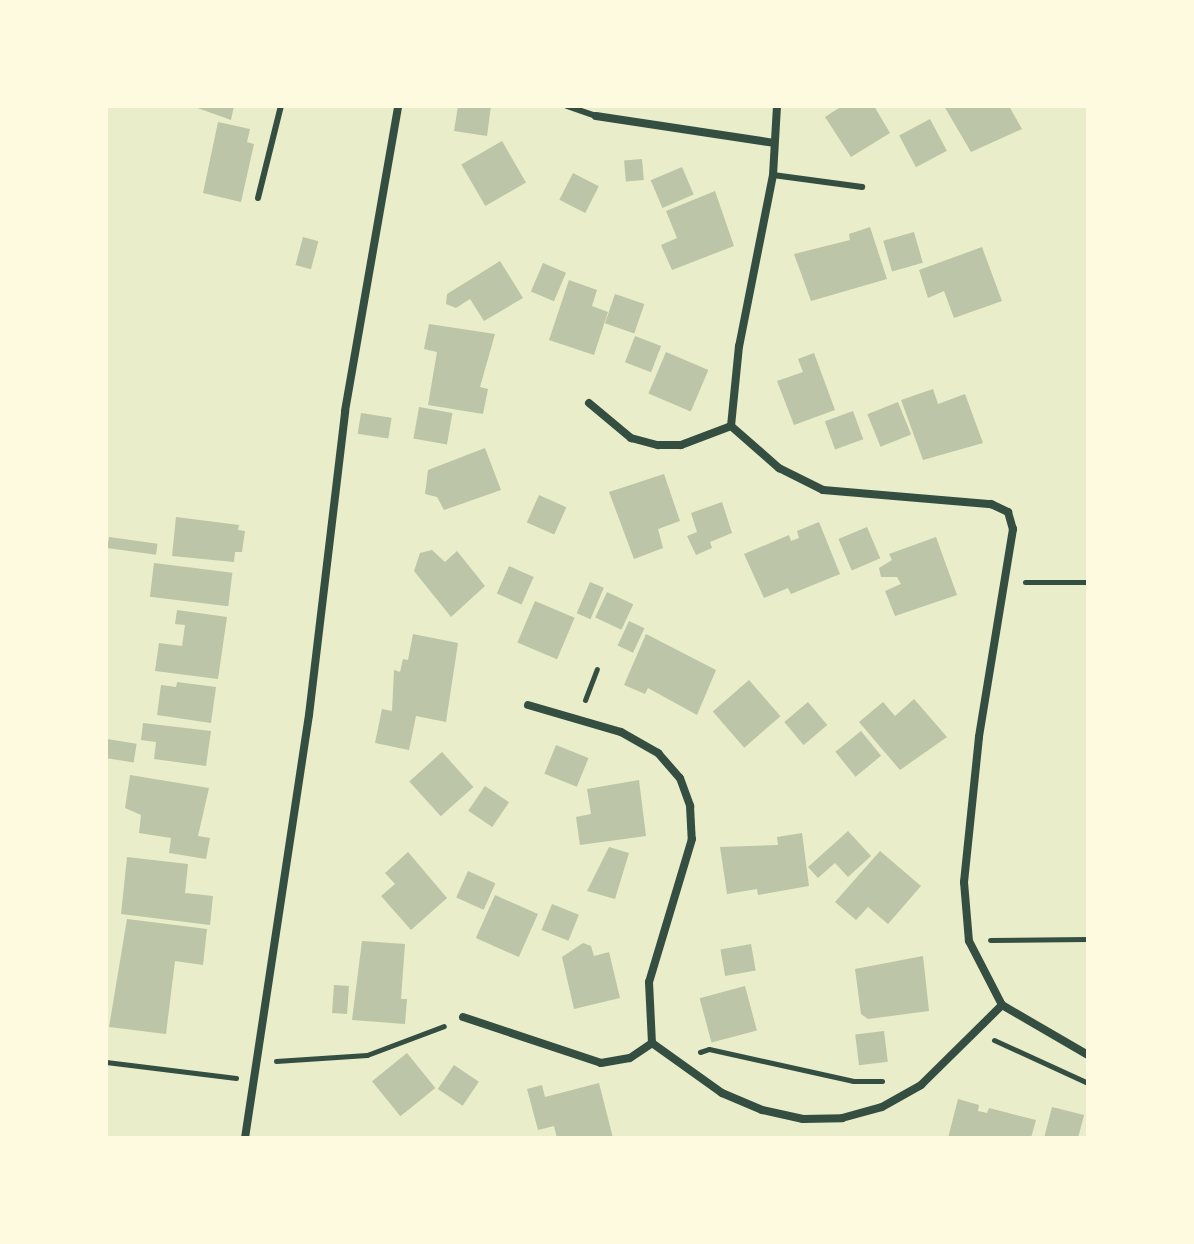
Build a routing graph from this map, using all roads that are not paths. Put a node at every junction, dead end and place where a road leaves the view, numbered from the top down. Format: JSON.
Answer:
{"nodes":[{"id":1,"x":281,"y":106,"type":"edge"},
{"id":2,"x":398,"y":106,"type":"edge"},
{"id":3,"x":567,"y":106,"type":"edge"},
{"id":4,"x":777,"y":106,"type":"edge"},
{"id":5,"x":596,"y":116,"type":"joint"},
{"id":6,"x":774,"y":143,"type":"junction"},
{"id":7,"x":773,"y":175,"type":"junction"},
{"id":8,"x":862,"y":187,"type":"dead end"},
{"id":9,"x":258,"y":198,"type":"dead end"},
{"id":10,"x":589,"y":403,"type":"dead end"},
{"id":11,"x":731,"y":426,"type":"junction"},
{"id":12,"x":528,"y":705,"type":"dead end"},
{"id":13,"x":1002,"y":1005,"type":"junction"},
{"id":14,"x":463,"y":1017,"type":"road end"},
{"id":15,"x":652,"y":1043,"type":"junction"},
{"id":16,"x":1088,"y":1055,"type":"edge"},
{"id":17,"x":245,"y":1138,"type":"edge"}],
"edges":[{"from":1,"to":9,"type":"lane"},
{"from":2,"to":17,"type":"street"},
{"from":3,"to":5,"type":"lane"},
{"from":4,"to":6,"type":"street"},
{"from":5,"to":6,"type":"street"},
{"from":6,"to":7,"type":"street"},
{"from":7,"to":8,"type":"lane"},
{"from":7,"to":11,"type":"street"},
{"from":10,"to":11,"type":"street"},
{"from":11,"to":13,"type":"street"},
{"from":12,"to":15,"type":"street"},
{"from":13,"to":15,"type":"street"},
{"from":13,"to":16,"type":"street"},
{"from":14,"to":15,"type":"street"}]}
